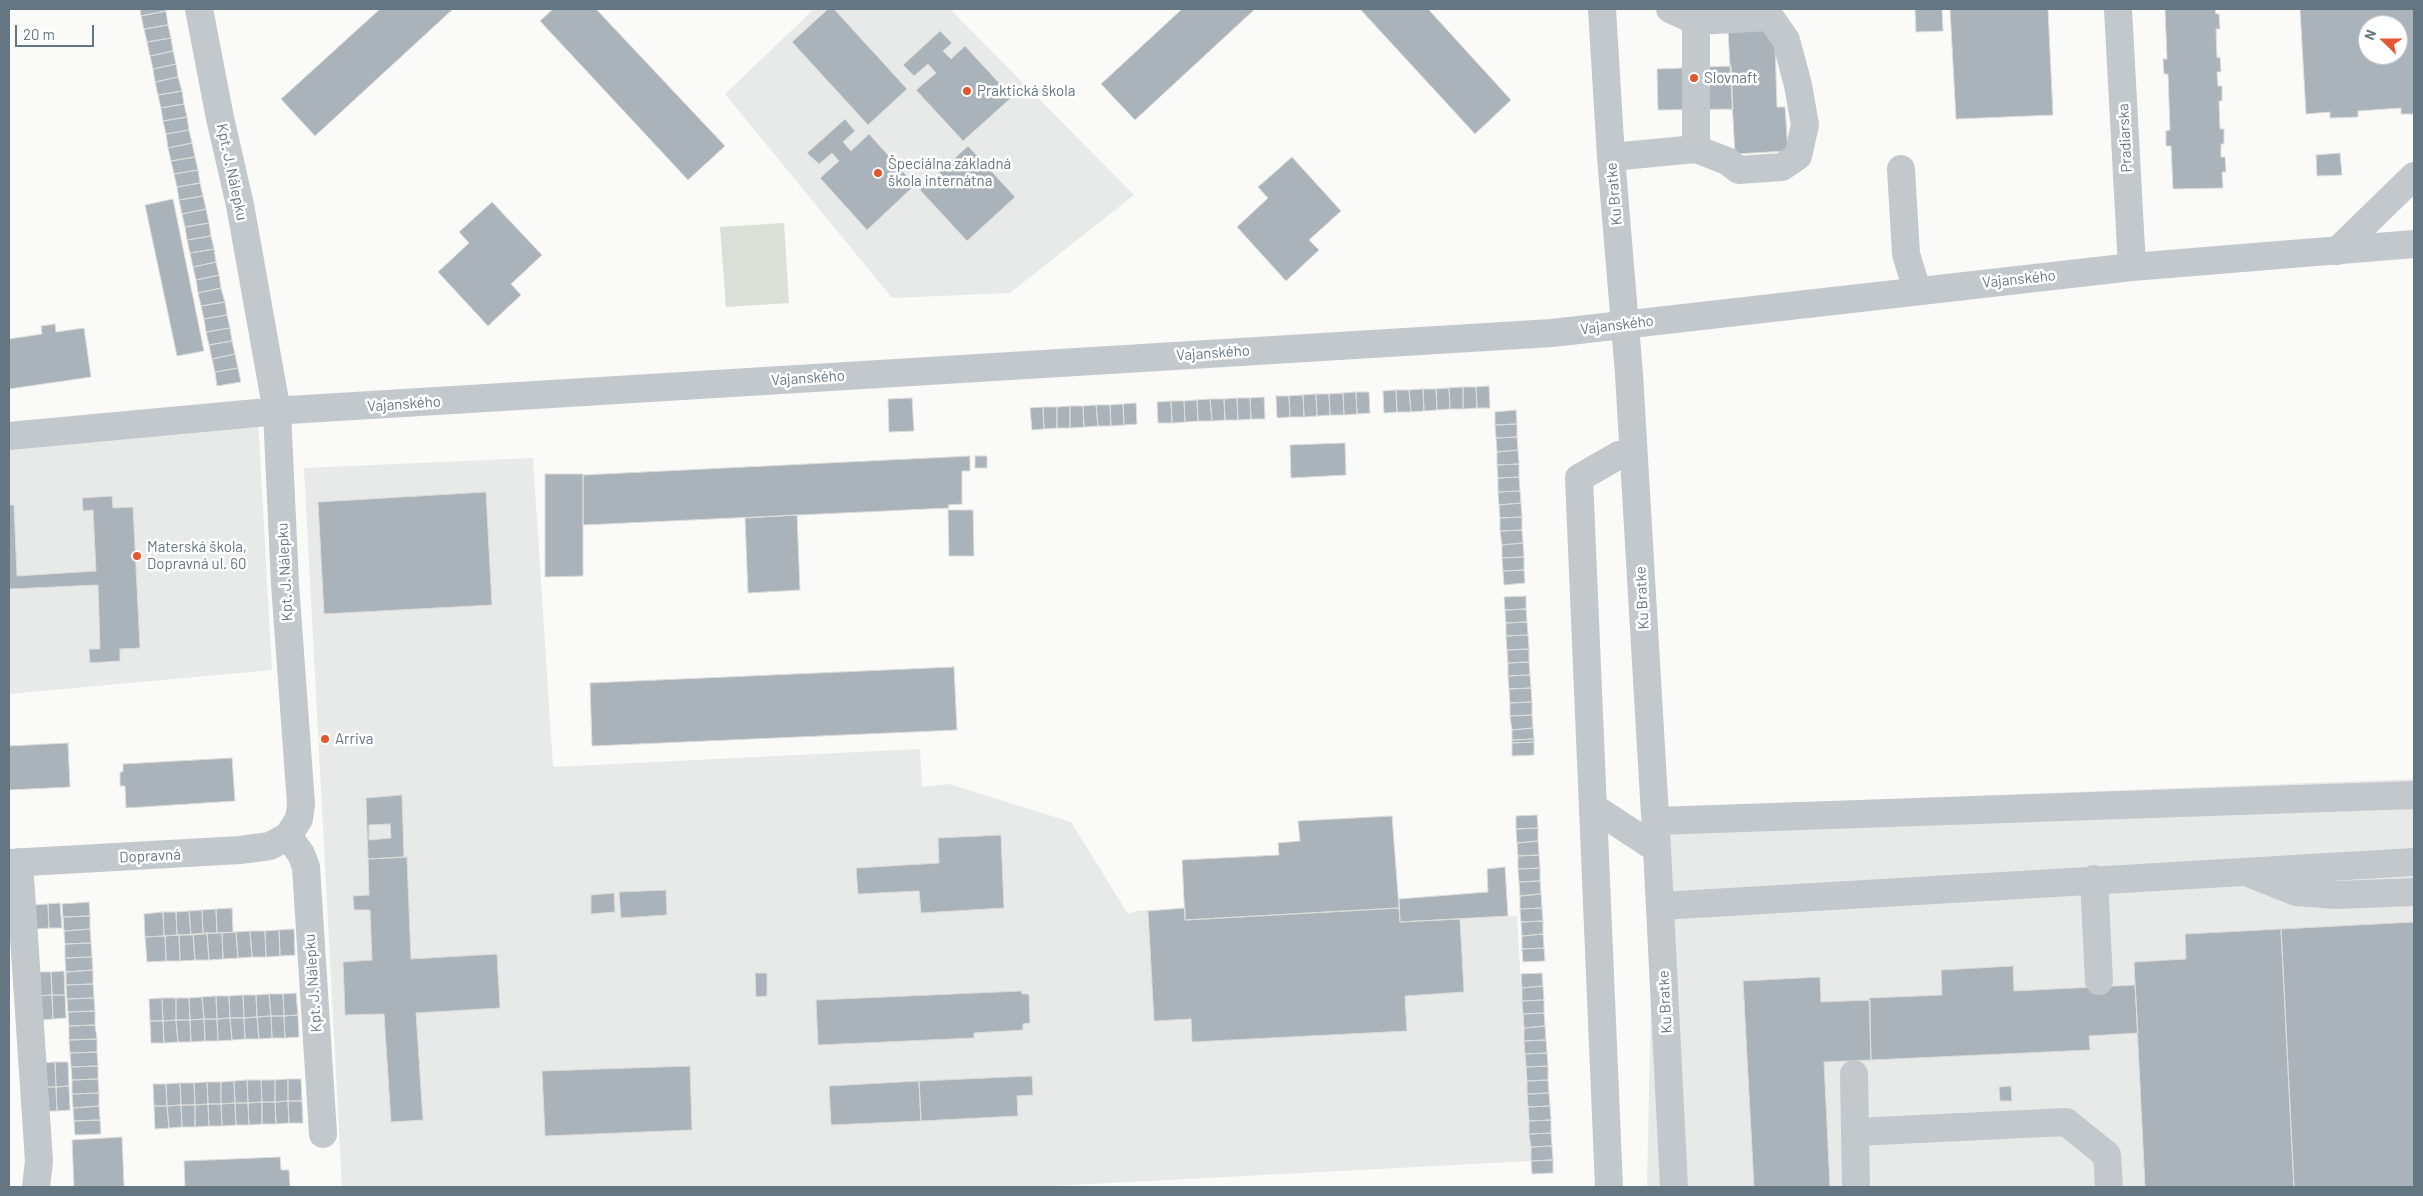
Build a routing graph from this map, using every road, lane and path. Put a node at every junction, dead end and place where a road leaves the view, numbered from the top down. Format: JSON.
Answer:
{"nodes":[{"id":1,"x":199,"y":9,"type":"edge"},
{"id":2,"x":1602,"y":9,"type":"edge"},
{"id":3,"x":1670,"y":9,"type":"edge"},
{"id":4,"x":2118,"y":9,"type":"edge"},
{"id":5,"x":1696,"y":21,"type":"junction"},
{"id":6,"x":1696,"y":149,"type":"junction"},
{"id":7,"x":1611,"y":157,"type":"junction"},
{"id":8,"x":1901,"y":169,"type":"dead end"},
{"id":9,"x":2414,"y":176,"type":"edge"},
{"id":10,"x":2414,"y":244,"type":"edge"},
{"id":11,"x":2338,"y":251,"type":"junction"},
{"id":12,"x":2132,"y":267,"type":"junction"},
{"id":13,"x":1917,"y":290,"type":"junction"},
{"id":14,"x":1625,"y":324,"type":"junction"},
{"id":15,"x":277,"y":412,"type":"junction"},
{"id":16,"x":9,"y":436,"type":"edge"},
{"id":17,"x":1634,"y":454,"type":"junction"},
{"id":18,"x":2414,"y":796,"type":"edge"},
{"id":19,"x":1593,"y":807,"type":"junction"},
{"id":20,"x":1656,"y":821,"type":"junction"},
{"id":21,"x":288,"y":836,"type":"junction"},
{"id":22,"x":1657,"y":849,"type":"junction"},
{"id":23,"x":2414,"y":862,"type":"edge"},
{"id":24,"x":14,"y":863,"type":"edge"},
{"id":25,"x":2245,"y":871,"type":"junction"},
{"id":26,"x":2094,"y":879,"type":"junction"},
{"id":27,"x":2414,"y":892,"type":"edge"},
{"id":28,"x":1660,"y":906,"type":"junction"},
{"id":29,"x":2099,"y":981,"type":"dead end"},
{"id":30,"x":1854,"y":1074,"type":"dead end"},
{"id":31,"x":1856,"y":1132,"type":"junction"},
{"id":32,"x":323,"y":1134,"type":"dead end"},
{"id":33,"x":36,"y":1187,"type":"edge"},
{"id":34,"x":1609,"y":1187,"type":"edge"},
{"id":35,"x":1674,"y":1187,"type":"edge"},
{"id":36,"x":1856,"y":1187,"type":"edge"},
{"id":37,"x":2109,"y":1187,"type":"edge"}],
"edges":[{"from":1,"to":15,"type":"street","name":"Kpt. J. Nálepku"},
{"from":2,"to":7,"type":"street","name":"Ku Bratke"},
{"from":3,"to":5,"type":"street"},
{"from":4,"to":12,"type":"street","name":"Pradiarska"},
{"from":5,"to":6,"type":"street"},
{"from":5,"to":6,"type":"street"},
{"from":6,"to":7,"type":"street"},
{"from":7,"to":14,"type":"street","name":"Ku Bratke"},
{"from":8,"to":13,"type":"street"},
{"from":9,"to":11,"type":"street"},
{"from":10,"to":11,"type":"street","name":"Vajanského"},
{"from":11,"to":12,"type":"street","name":"Vajanského"},
{"from":12,"to":13,"type":"street","name":"Vajanského"},
{"from":13,"to":14,"type":"street","name":"Vajanského"},
{"from":14,"to":15,"type":"street","name":"Vajanského"},
{"from":14,"to":17,"type":"street","name":"Ku Bratke"},
{"from":15,"to":16,"type":"street","name":"Vajanského"},
{"from":15,"to":21,"type":"street","name":"Kpt. J. Nálepku"},
{"from":17,"to":19,"type":"street"},
{"from":17,"to":20,"type":"street","name":"Ku Bratke"},
{"from":18,"to":20,"type":"street"},
{"from":19,"to":22,"type":"street"},
{"from":19,"to":34,"type":"street"},
{"from":20,"to":22,"type":"street","name":"Ku Bratke"},
{"from":21,"to":24,"type":"street","name":"Dopravná"},
{"from":21,"to":32,"type":"street","name":"Kpt. J. Nálepku"},
{"from":22,"to":28,"type":"street","name":"Ku Bratke"},
{"from":23,"to":25,"type":"street"},
{"from":24,"to":33,"type":"street"},
{"from":25,"to":26,"type":"street"},
{"from":25,"to":27,"type":"street"},
{"from":26,"to":28,"type":"street"},
{"from":26,"to":29,"type":"street"},
{"from":28,"to":35,"type":"street","name":"Ku Bratke"},
{"from":30,"to":31,"type":"street"},
{"from":31,"to":36,"type":"street"},
{"from":31,"to":37,"type":"street"}]}
